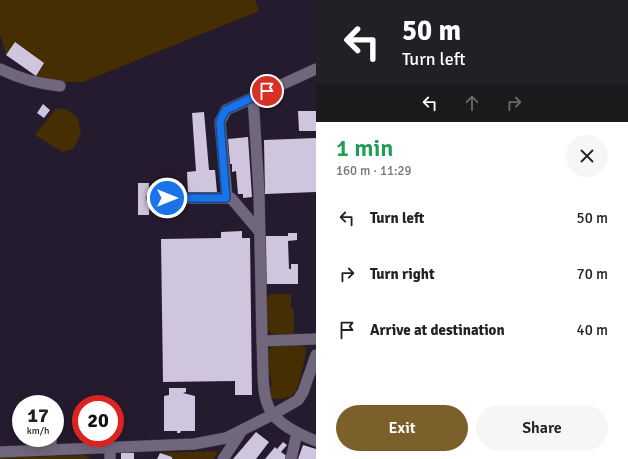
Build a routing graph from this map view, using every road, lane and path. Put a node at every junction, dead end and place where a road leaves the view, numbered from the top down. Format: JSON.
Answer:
{"nodes":[{"id":1,"x":0,"y":68,"type":"edge"},
{"id":2,"x":316,"y":69,"type":"edge"},
{"id":3,"x":60,"y":86,"type":"dead end"},
{"id":4,"x":254,"y":97,"type":"junction"},
{"id":5,"x":152,"y":198,"type":"dead end"},
{"id":6,"x":226,"y":198,"type":"junction"},
{"id":7,"x":258,"y":230,"type":"junction"},
{"id":8,"x":316,"y":339,"type":"edge"},
{"id":9,"x":262,"y":341,"type":"junction"},
{"id":10,"x":316,"y":355,"type":"edge"},
{"id":11,"x":272,"y":416,"type":"junction"},
{"id":12,"x":241,"y":432,"type":"junction"},
{"id":13,"x":297,"y":433,"type":"junction"},
{"id":14,"x":316,"y":441,"type":"edge"},
{"id":15,"x":124,"y":446,"type":"edge"},
{"id":16,"x":110,"y":447,"type":"joint"},
{"id":17,"x":52,"y":450,"type":"joint"},
{"id":18,"x":0,"y":452,"type":"edge"},
{"id":19,"x":110,"y":459,"type":"edge"},
{"id":20,"x":223,"y":459,"type":"edge"},
{"id":21,"x":291,"y":459,"type":"edge"}],
"edges":[{"from":1,"to":3,"type":"street"},
{"from":2,"to":4,"type":"street"},
{"from":4,"to":6,"type":"street"},
{"from":4,"to":7,"type":"street"},
{"from":5,"to":6,"type":"street"},
{"from":6,"to":7,"type":"street"},
{"from":7,"to":9,"type":"street"},
{"from":8,"to":9,"type":"street"},
{"from":9,"to":11,"type":"street"},
{"from":10,"to":11,"type":"street"},
{"from":11,"to":12,"type":"street"},
{"from":11,"to":13,"type":"street"},
{"from":12,"to":15,"type":"street"},
{"from":12,"to":20,"type":"street"},
{"from":13,"to":14,"type":"street"},
{"from":13,"to":21,"type":"street"},
{"from":16,"to":17,"type":"street"},
{"from":16,"to":19,"type":"street"},
{"from":17,"to":18,"type":"street"}]}
